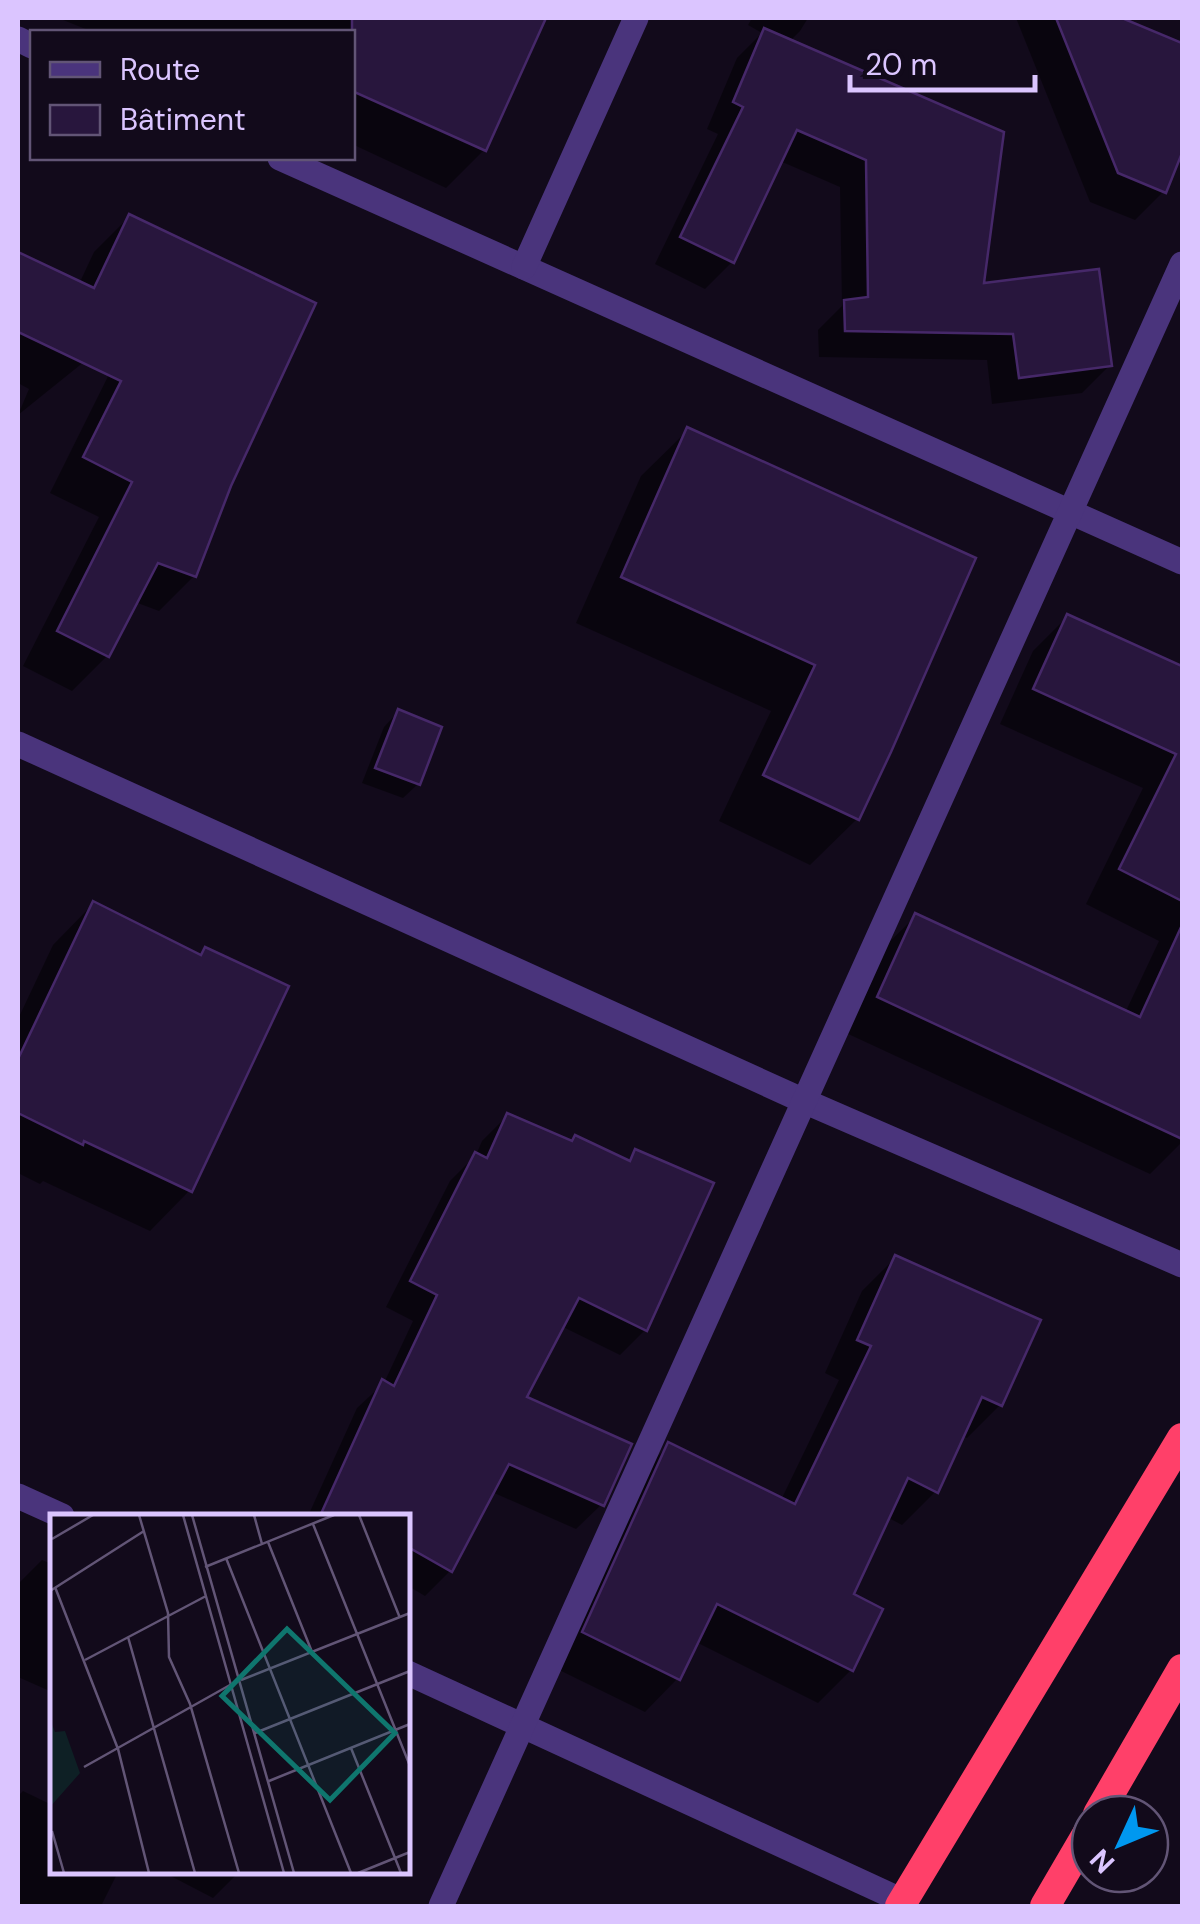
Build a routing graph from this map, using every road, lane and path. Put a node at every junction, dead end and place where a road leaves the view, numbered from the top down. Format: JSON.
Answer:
{"nodes":[{"id":1,"x":636,"y":18,"type":"edge"},
{"id":2,"x":284,"y":160,"type":"edge"},
{"id":3,"x":1182,"y":264,"type":"edge"},
{"id":4,"x":524,"y":267,"type":"junction"},
{"id":5,"x":1070,"y":514,"type":"junction"},
{"id":6,"x":1182,"y":562,"type":"edge"},
{"id":7,"x":18,"y":744,"type":"edge"},
{"id":8,"x":804,"y":1101,"type":"junction"},
{"id":9,"x":1182,"y":1265,"type":"edge"},
{"id":10,"x":1182,"y":1438,"type":"edge"},
{"id":11,"x":18,"y":1496,"type":"edge"},
{"id":12,"x":58,"y":1514,"type":"edge"},
{"id":13,"x":1182,"y":1669,"type":"edge"},
{"id":14,"x":410,"y":1675,"type":"edge"},
{"id":15,"x":522,"y":1726,"type":"junction"},
{"id":16,"x":1110,"y":1794,"type":"edge"},
{"id":17,"x":1070,"y":1863,"type":"edge"},
{"id":18,"x":902,"y":1904,"type":"edge"},
{"id":19,"x":440,"y":1906,"type":"edge"},
{"id":20,"x":1045,"y":1906,"type":"edge"}],
"edges":[{"from":1,"to":4,"type":"street"},
{"from":2,"to":4,"type":"street"},
{"from":3,"to":5,"type":"street"},
{"from":4,"to":5,"type":"street"},
{"from":5,"to":6,"type":"street"},
{"from":5,"to":8,"type":"street"},
{"from":7,"to":8,"type":"street"},
{"from":8,"to":9,"type":"street"},
{"from":8,"to":15,"type":"street"},
{"from":10,"to":18,"type":"highway"},
{"from":11,"to":12,"type":"street"},
{"from":13,"to":16,"type":"highway"},
{"from":14,"to":15,"type":"street"},
{"from":15,"to":18,"type":"street"},
{"from":15,"to":19,"type":"street"},
{"from":17,"to":20,"type":"highway"}]}
